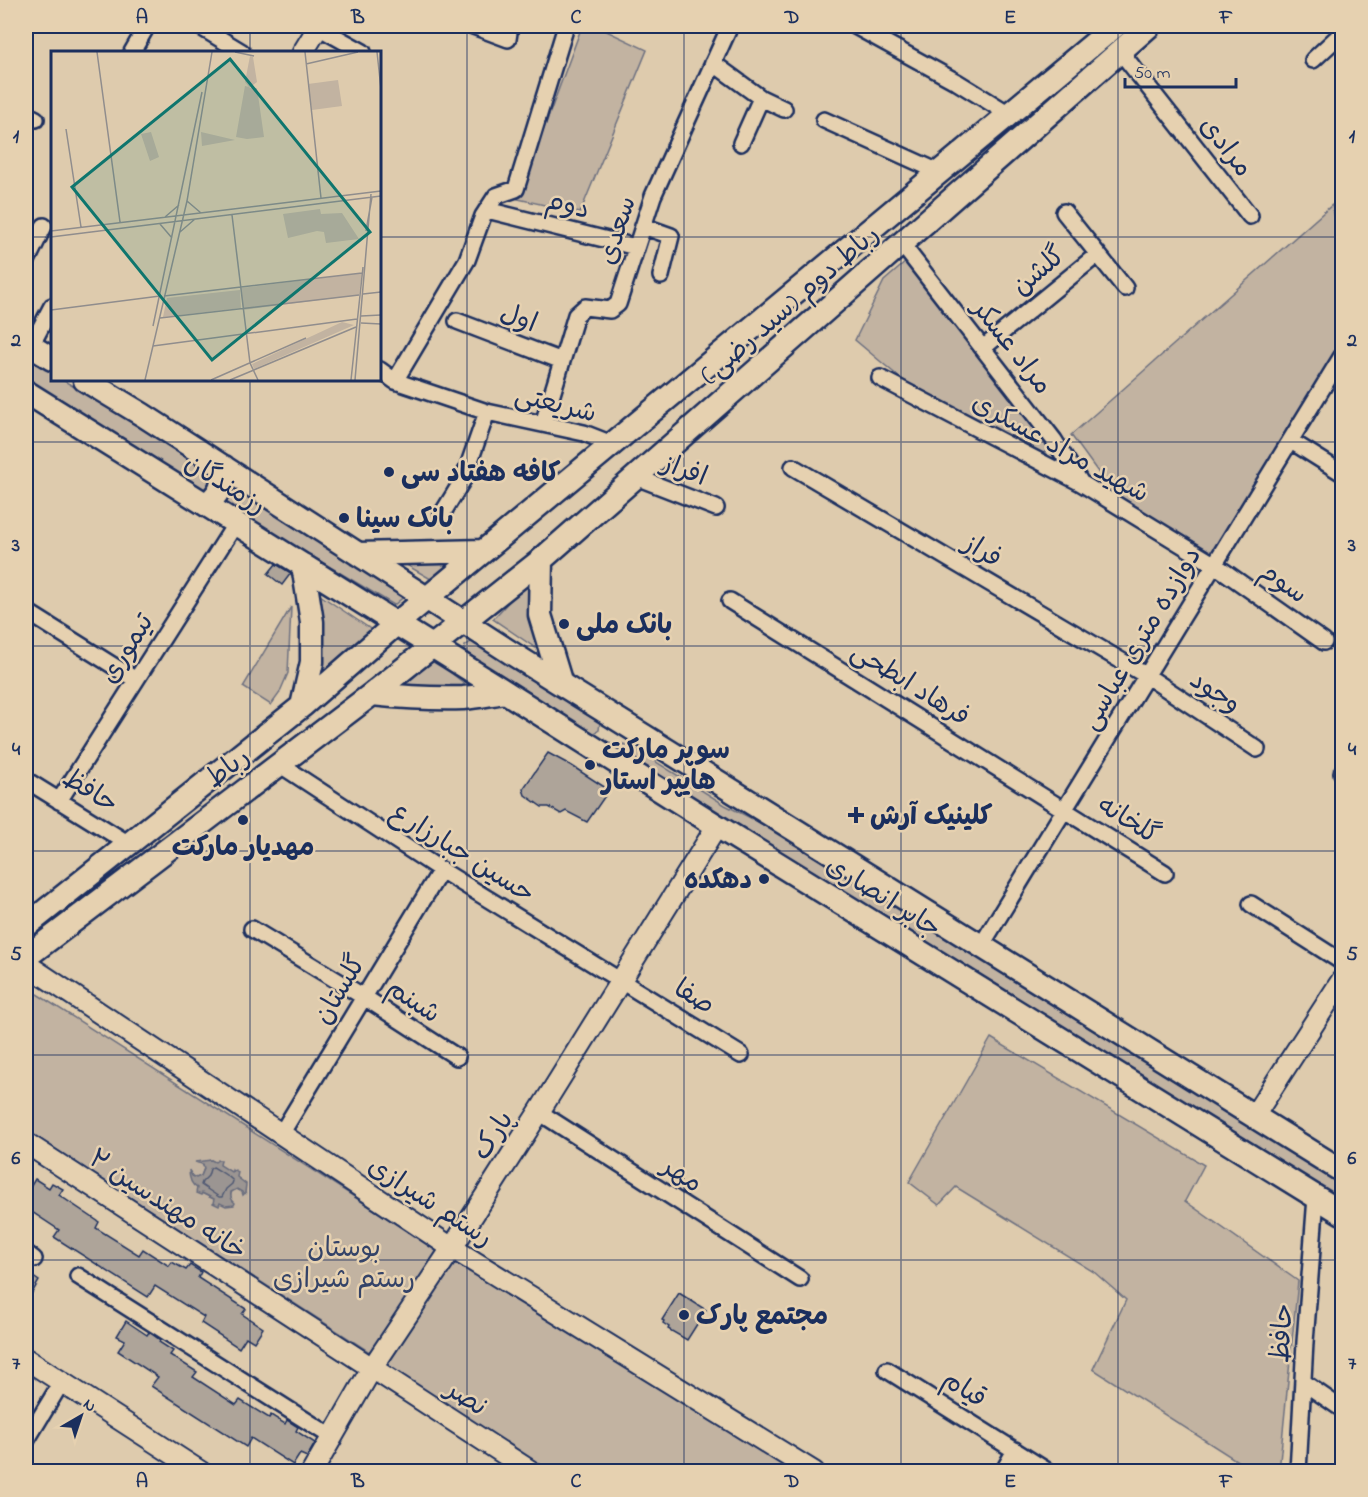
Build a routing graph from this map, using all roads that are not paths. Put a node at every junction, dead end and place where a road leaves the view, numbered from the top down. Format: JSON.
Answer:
{"nodes":[{"id":1,"x":147,"y":26,"type":"edge"},
{"id":2,"x":199,"y":26,"type":"edge"},
{"id":3,"x":318,"y":26,"type":"edge"},
{"id":4,"x":473,"y":26,"type":"edge"},
{"id":5,"x":566,"y":26,"type":"edge"},
{"id":6,"x":730,"y":26,"type":"edge"},
{"id":7,"x":855,"y":26,"type":"edge"},
{"id":8,"x":1115,"y":26,"type":"edge"},
{"id":9,"x":1149,"y":26,"type":"edge"},
{"id":10,"x":509,"y":32,"type":"edge"},
{"id":11,"x":1342,"y":33,"type":"edge"},
{"id":12,"x":133,"y":51,"type":"edge"},
{"id":13,"x":240,"y":51,"type":"edge"},
{"id":14,"x":304,"y":51,"type":"edge"},
{"id":15,"x":361,"y":51,"type":"edge"},
{"id":16,"x":1120,"y":51,"type":"junction"},
{"id":17,"x":1313,"y":60,"type":"dead end"},
{"id":18,"x":713,"y":63,"type":"junction"},
{"id":19,"x":761,"y":98,"type":"junction"},
{"id":20,"x":784,"y":109,"type":"dead end"},
{"id":21,"x":1009,"y":114,"type":"junction"},
{"id":22,"x":824,"y":120,"type":"dead end"},
{"id":23,"x":741,"y":143,"type":"dead end"},
{"id":24,"x":939,"y":172,"type":"junction"},
{"id":25,"x":487,"y":210,"type":"junction"},
{"id":26,"x":1064,"y":212,"type":"dead end"},
{"id":27,"x":1250,"y":216,"type":"dead end"},
{"id":28,"x":44,"y":226,"type":"dead end"},
{"id":29,"x":643,"y":226,"type":"junction"},
{"id":30,"x":901,"y":243,"type":"junction"},
{"id":31,"x":636,"y":247,"type":"junction"},
{"id":32,"x":1098,"y":254,"type":"junction"},
{"id":33,"x":26,"y":263,"type":"edge"},
{"id":34,"x":661,"y":276,"type":"dead end"},
{"id":35,"x":1125,"y":288,"type":"dead end"},
{"id":36,"x":51,"y":308,"type":"edge"},
{"id":37,"x":457,"y":321,"type":"dead end"},
{"id":38,"x":28,"y":344,"type":"edge"},
{"id":39,"x":983,"y":348,"type":"junction"},
{"id":40,"x":724,"y":351,"type":"junction"},
{"id":41,"x":1342,"y":356,"type":"edge"},
{"id":42,"x":51,"y":358,"type":"edge"},
{"id":43,"x":562,"y":361,"type":"junction"},
{"id":44,"x":381,"y":371,"type":"edge"},
{"id":45,"x":880,"y":378,"type":"dead end"},
{"id":46,"x":747,"y":379,"type":"junction"},
{"id":47,"x":395,"y":381,"type":"junction"},
{"id":48,"x":98,"y":383,"type":"edge"},
{"id":49,"x":26,"y":392,"type":"edge"},
{"id":50,"x":487,"y":412,"type":"junction"},
{"id":51,"x":543,"y":424,"type":"junction"},
{"id":52,"x":1291,"y":441,"type":"junction"},
{"id":53,"x":612,"y":444,"type":"junction"},
{"id":54,"x":793,"y":467,"type":"dead end"},
{"id":55,"x":224,"y":468,"type":"junction"},
{"id":56,"x":1342,"y":473,"type":"edge"},
{"id":57,"x":636,"y":477,"type":"junction"},
{"id":58,"x":1081,"y":483,"type":"junction"},
{"id":59,"x":206,"y":504,"type":"junction"},
{"id":60,"x":716,"y":508,"type":"dead end"},
{"id":61,"x":442,"y":514,"type":"dead end"},
{"id":62,"x":236,"y":523,"type":"junction"},
{"id":63,"x":484,"y":550,"type":"junction"},
{"id":64,"x":358,"y":554,"type":"junction"},
{"id":65,"x":541,"y":560,"type":"junction"},
{"id":66,"x":303,"y":565,"type":"junction"},
{"id":67,"x":1215,"y":565,"type":"junction"},
{"id":68,"x":427,"y":598,"type":"junction"},
{"id":69,"x":730,"y":601,"type":"dead end"},
{"id":70,"x":26,"y":611,"type":"edge"},
{"id":71,"x":463,"y":622,"type":"junction"},
{"id":72,"x":396,"y":624,"type":"junction"},
{"id":73,"x":1324,"y":642,"type":"dead end"},
{"id":74,"x":432,"y":646,"type":"junction"},
{"id":75,"x":1147,"y":676,"type":"junction"},
{"id":76,"x":136,"y":680,"type":"junction"},
{"id":77,"x":561,"y":684,"type":"junction"},
{"id":78,"x":505,"y":692,"type":"junction"},
{"id":79,"x":372,"y":694,"type":"junction"},
{"id":80,"x":302,"y":706,"type":"junction"},
{"id":81,"x":622,"y":722,"type":"junction"},
{"id":82,"x":1257,"y":749,"type":"dead end"},
{"id":83,"x":604,"y":755,"type":"junction"},
{"id":84,"x":279,"y":764,"type":"junction"},
{"id":85,"x":26,"y":780,"type":"edge"},
{"id":86,"x":59,"y":801,"type":"junction"},
{"id":87,"x":1065,"y":809,"type":"junction"},
{"id":88,"x":717,"y":826,"type":"junction"},
{"id":89,"x":129,"y":844,"type":"junction"},
{"id":90,"x":441,"y":870,"type":"junction"},
{"id":91,"x":1166,"y":873,"type":"dead end"},
{"id":92,"x":1251,"y":904,"type":"dead end"},
{"id":93,"x":26,"y":926,"type":"edge"},
{"id":94,"x":252,"y":929,"type":"dead end"},
{"id":95,"x":981,"y":946,"type":"junction"},
{"id":96,"x":26,"y":957,"type":"edge"},
{"id":97,"x":1342,"y":962,"type":"edge"},
{"id":98,"x":26,"y":964,"type":"edge"},
{"id":99,"x":621,"y":980,"type":"junction"},
{"id":100,"x":1342,"y":980,"type":"edge"},
{"id":101,"x":364,"y":997,"type":"junction"},
{"id":102,"x":741,"y":1055,"type":"dead end"},
{"id":103,"x":457,"y":1058,"type":"dead end"},
{"id":104,"x":539,"y":1112,"type":"junction"},
{"id":105,"x":1254,"y":1116,"type":"junction"},
{"id":106,"x":281,"y":1134,"type":"junction"},
{"id":107,"x":26,"y":1143,"type":"edge"},
{"id":108,"x":1342,"y":1171,"type":"edge"},
{"id":109,"x":1316,"y":1197,"type":"junction"},
{"id":110,"x":1342,"y":1214,"type":"edge"},
{"id":111,"x":452,"y":1248,"type":"junction"},
{"id":112,"x":78,"y":1276,"type":"dead end"},
{"id":113,"x":800,"y":1279,"type":"dead end"},
{"id":114,"x":26,"y":1359,"type":"edge"},
{"id":115,"x":372,"y":1368,"type":"junction"},
{"id":116,"x":887,"y":1370,"type":"dead end"},
{"id":117,"x":1304,"y":1382,"type":"junction"},
{"id":118,"x":61,"y":1383,"type":"junction"},
{"id":119,"x":1342,"y":1409,"type":"edge"},
{"id":120,"x":332,"y":1437,"type":"junction"},
{"id":121,"x":26,"y":1441,"type":"edge"},
{"id":122,"x":1015,"y":1450,"type":"junction"},
{"id":123,"x":201,"y":1472,"type":"edge"},
{"id":124,"x":312,"y":1472,"type":"edge"},
{"id":125,"x":532,"y":1472,"type":"edge"},
{"id":126,"x":814,"y":1472,"type":"edge"},
{"id":127,"x":1003,"y":1472,"type":"edge"},
{"id":128,"x":1049,"y":1472,"type":"edge"},
{"id":129,"x":1298,"y":1472,"type":"edge"}],
"edges":[{"from":1,"to":12,"type":"street"},
{"from":2,"to":13,"type":"street"},
{"from":3,"to":14,"type":"street"},
{"from":3,"to":15,"type":"street"},
{"from":4,"to":10,"type":"street"},
{"from":5,"to":25,"type":"street"},
{"from":6,"to":18,"type":"street","name":"سعدی"},
{"from":7,"to":21,"type":"street"},
{"from":8,"to":21,"type":"main road","name":"رباط دوم (سید رضی)"},
{"from":9,"to":16,"type":"main road","name":"رباط دوم (سید رضی)"},
{"from":11,"to":17,"type":"street"},
{"from":16,"to":27,"type":"street","name":"مرادی"},
{"from":16,"to":30,"type":"main road","name":"رباط دوم (سید رضی)"},
{"from":18,"to":19,"type":"street"},
{"from":18,"to":29,"type":"street","name":"سعدی"},
{"from":19,"to":20,"type":"street"},
{"from":19,"to":23,"type":"street"},
{"from":21,"to":24,"type":"main road","name":"رباط دوم (سید رضی)"},
{"from":22,"to":24,"type":"street"},
{"from":24,"to":40,"type":"main road","name":"رباط دوم (سید رضی)"},
{"from":25,"to":31,"type":"street","name":"دوم"},
{"from":25,"to":47,"type":"street"},
{"from":26,"to":32,"type":"street"},
{"from":28,"to":33,"type":"street"},
{"from":29,"to":31,"type":"street","name":"سعدی"},
{"from":29,"to":34,"type":"street"},
{"from":30,"to":39,"type":"street","name":"مراد عسکر"},
{"from":30,"to":46,"type":"main road","name":"رباط دوم (سید رضی)"},
{"from":31,"to":43,"type":"street","name":"سعدی"},
{"from":32,"to":35,"type":"street"},
{"from":32,"to":39,"type":"street","name":"گلشن"},
{"from":36,"to":38,"type":"street"},
{"from":37,"to":43,"type":"street","name":"اول"},
{"from":38,"to":42,"type":"main road"},
{"from":39,"to":58,"type":"street","name":"مراد عسکر"},
{"from":40,"to":46,"type":"main road"},
{"from":40,"to":53,"type":"main road","name":"رباط دوم (سید رضی)"},
{"from":41,"to":52,"type":"street","name":"دوازده متری عباسی"},
{"from":43,"to":51,"type":"street","name":"سعدی"},
{"from":44,"to":47,"type":"street","name":"شریعتی"},
{"from":45,"to":58,"type":"street","name":"شهید مراد عسکری"},
{"from":46,"to":57,"type":"main road","name":"رباط دوم (سید رضی)"},
{"from":47,"to":50,"type":"street","name":"شریعتی"},
{"from":48,"to":55,"type":"main road","name":"رزمندگان"},
{"from":49,"to":59,"type":"main road","name":"رزمندگان"},
{"from":50,"to":51,"type":"street","name":"شریعتی"},
{"from":50,"to":61,"type":"street","name":"شریعتی"},
{"from":51,"to":53,"type":"street","name":"شریعتی"},
{"from":52,"to":56,"type":"street"},
{"from":52,"to":67,"type":"street","name":"دوازده متری عباسی"},
{"from":53,"to":63,"type":"main road","name":"رباط دوم (سید رضی)"},
{"from":54,"to":75,"type":"street","name":"فراز"},
{"from":55,"to":59,"type":"main road"},
{"from":55,"to":64,"type":"main road","name":"رزمندگان"},
{"from":57,"to":60,"type":"street","name":"افراز"},
{"from":57,"to":65,"type":"main road","name":"رباط دوم (سید رضی)"},
{"from":58,"to":67,"type":"street","name":"شهید مراد عسکری"},
{"from":59,"to":62,"type":"main road","name":"رزمندگان"},
{"from":62,"to":66,"type":"main road","name":"رزمندگان"},
{"from":62,"to":76,"type":"street","name":"تیموری"},
{"from":63,"to":64,"type":"main road"},
{"from":63,"to":68,"type":"main road","name":"رباط دوم (سید رضی)"},
{"from":64,"to":68,"type":"main road","name":"رزمندگان"},
{"from":65,"to":71,"type":"main road","name":"رباط دوم (سید رضی)"},
{"from":65,"to":77,"type":"main road"},
{"from":66,"to":72,"type":"main road","name":"رزمندگان"},
{"from":66,"to":80,"type":"main road"},
{"from":67,"to":73,"type":"street","name":"سوم"},
{"from":67,"to":75,"type":"street","name":"دوازده متری عباسی"},
{"from":68,"to":71,"type":"main road","name":"جابر انصاری"},
{"from":68,"to":72,"type":"main road","name":"رباط"},
{"from":69,"to":87,"type":"street","name":"فرهاد ابطحی"},
{"from":70,"to":76,"type":"street"},
{"from":71,"to":74,"type":"main road","name":"رباط"},
{"from":71,"to":77,"type":"main road","name":"جابر انصاری"},
{"from":72,"to":74,"type":"main road","name":"جابر انصاری"},
{"from":72,"to":80,"type":"main road","name":"رباط"},
{"from":74,"to":78,"type":"main road","name":"جابر انصاری"},
{"from":74,"to":79,"type":"main road","name":"رباط"},
{"from":75,"to":82,"type":"street","name":"وجود"},
{"from":75,"to":87,"type":"street","name":"دوازده متری عباسی"},
{"from":76,"to":86,"type":"street","name":"تیموری"},
{"from":77,"to":81,"type":"main road","name":"جابر انصاری"},
{"from":78,"to":79,"type":"main road"},
{"from":78,"to":83,"type":"main road","name":"جابر انصاری"},
{"from":79,"to":84,"type":"main road","name":"رباط"},
{"from":80,"to":89,"type":"main road","name":"رباط"},
{"from":81,"to":83,"type":"main road"},
{"from":81,"to":95,"type":"main road","name":"جابر انصاری"},
{"from":83,"to":88,"type":"main road","name":"جابر انصاری"},
{"from":84,"to":90,"type":"street","name":"حسین جبارزارع"},
{"from":84,"to":96,"type":"main road","name":"رباط"},
{"from":85,"to":86,"type":"street","name":"حافظ"},
{"from":86,"to":89,"type":"street","name":"حافظ"},
{"from":87,"to":91,"type":"street","name":"گلخانه"},
{"from":87,"to":95,"type":"street","name":"دوازده متری عباسی"},
{"from":88,"to":99,"type":"street","name":"پارک"},
{"from":88,"to":109,"type":"main road","name":"جابر انصاری"},
{"from":89,"to":93,"type":"main road","name":"رباط"},
{"from":90,"to":99,"type":"street","name":"حسین جبارزارع"},
{"from":90,"to":101,"type":"street","name":"گلستان"},
{"from":92,"to":97,"type":"street"},
{"from":94,"to":101,"type":"street","name":"شبنم"},
{"from":95,"to":105,"type":"main road","name":"جابر انصاری"},
{"from":98,"to":106,"type":"street","name":"رستم شیرازی"},
{"from":99,"to":102,"type":"street","name":"صفا"},
{"from":99,"to":104,"type":"street","name":"پارک"},
{"from":100,"to":105,"type":"street"},
{"from":101,"to":103,"type":"street","name":"شبنم"},
{"from":101,"to":106,"type":"street","name":"گلستان"},
{"from":104,"to":111,"type":"street","name":"پارک"},
{"from":104,"to":113,"type":"street","name":"مهر"},
{"from":105,"to":108,"type":"main road","name":"جابر انصاری"},
{"from":106,"to":111,"type":"street","name":"رستم شیرازی"},
{"from":107,"to":115,"type":"street","name":"خانه مهندسین ۲"},
{"from":109,"to":110,"type":"main road","name":"جابر انصاری"},
{"from":109,"to":117,"type":"street","name":"حافظ"},
{"from":111,"to":115,"type":"street","name":"پارک"},
{"from":111,"to":126,"type":"street","name":"رستم شیرازی"},
{"from":112,"to":120,"type":"street"},
{"from":114,"to":118,"type":"street"},
{"from":115,"to":120,"type":"street","name":"پارک"},
{"from":115,"to":125,"type":"street","name":"نصر"},
{"from":116,"to":122,"type":"street","name":"قیام"},
{"from":117,"to":119,"type":"street"},
{"from":117,"to":129,"type":"street","name":"حافظ"},
{"from":118,"to":121,"type":"street"},
{"from":118,"to":123,"type":"street"},
{"from":120,"to":124,"type":"street","name":"پارک"},
{"from":122,"to":127,"type":"street"},
{"from":122,"to":128,"type":"street","name":"قیام"}]}
